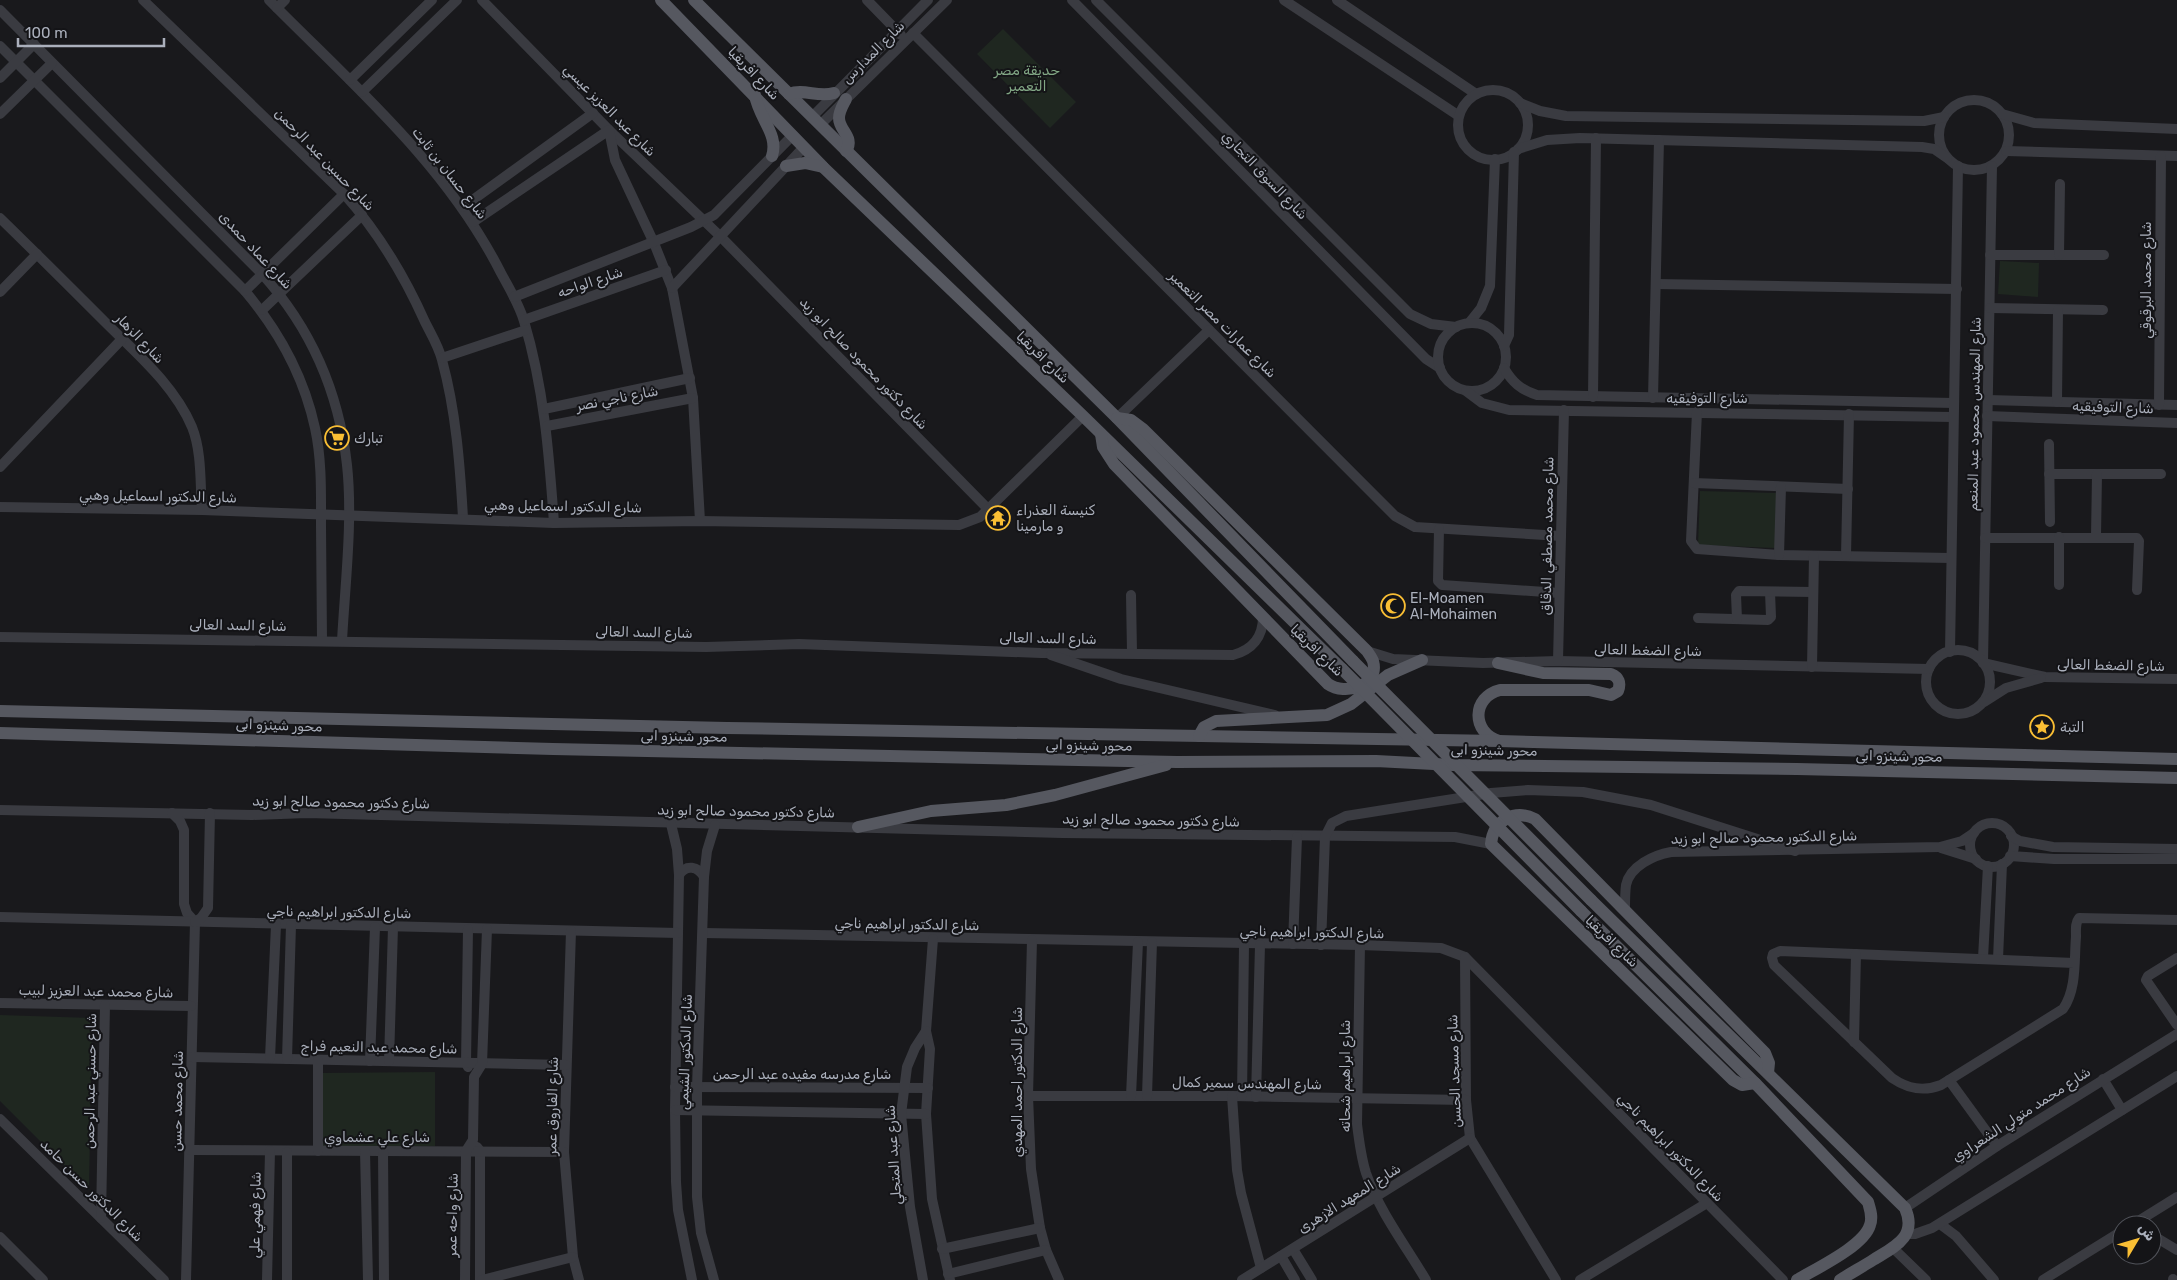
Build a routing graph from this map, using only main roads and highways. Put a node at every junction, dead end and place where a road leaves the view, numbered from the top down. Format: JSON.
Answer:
{"nodes":[{"id":1,"x":661,"y":0,"type":"edge"},
{"id":2,"x":694,"y":0,"type":"edge"},
{"id":3,"x":834,"y":93,"type":"road end"},
{"id":4,"x":755,"y":94,"type":"junction"},
{"id":5,"x":789,"y":94,"type":"junction"},
{"id":6,"x":846,"y":99,"type":"road end"},
{"id":7,"x":846,"y":151,"type":"junction"},
{"id":8,"x":772,"y":156,"type":"road end"},
{"id":9,"x":786,"y":166,"type":"road end"},
{"id":10,"x":823,"y":167,"type":"junction"},
{"id":11,"x":1117,"y":418,"type":"junction"},
{"id":12,"x":1101,"y":434,"type":"junction"},
{"id":13,"x":1422,"y":660,"type":"road end"},
{"id":14,"x":1498,"y":663,"type":"road end"},
{"id":15,"x":0,"y":710,"type":"edge"},
{"id":16,"x":0,"y":733,"type":"edge"},
{"id":17,"x":1199,"y":736,"type":"junction"},
{"id":18,"x":1498,"y":741,"type":"junction"},
{"id":19,"x":2177,"y":759,"type":"edge"},
{"id":20,"x":1177,"y":762,"type":"junction"},
{"id":21,"x":2177,"y":778,"type":"edge"},
{"id":22,"x":858,"y":827,"type":"road end"},
{"id":23,"x":1768,"y":1073,"type":"junction"},
{"id":24,"x":1755,"y":1083,"type":"junction"},
{"id":25,"x":1797,"y":1280,"type":"edge"},
{"id":26,"x":1840,"y":1280,"type":"edge"}],
"edges":[{"from":1,"to":4,"type":"main road","name":"شارع افريقيا"},
{"from":2,"to":5,"type":"main road","name":"شارع افريقيا"},
{"from":3,"to":5,"type":"main road"},
{"from":4,"to":8,"type":"main road"},
{"from":4,"to":10,"type":"main road","name":"شارع افريقيا"},
{"from":5,"to":7,"type":"main road","name":"شارع افريقيا"},
{"from":6,"to":7,"type":"main road"},
{"from":7,"to":11,"type":"main road","name":"شارع افريقيا"},
{"from":9,"to":10,"type":"main road"},
{"from":10,"to":12,"type":"main road","name":"شارع افريقيا"},
{"from":11,"to":12,"type":"main road","name":"شارع افريقيا"},
{"from":11,"to":23,"type":"main road","bridge":true},
{"from":12,"to":24,"type":"main road","bridge":true},
{"from":13,"to":17,"type":"main road"},
{"from":14,"to":18,"type":"main road"},
{"from":15,"to":17,"type":"main road","name":"محور شينزو ابى"},
{"from":16,"to":20,"type":"main road","name":"محور شينزو ابى"},
{"from":17,"to":18,"type":"main road","name":"محور شينزو ابى"},
{"from":18,"to":19,"type":"main road","name":"محور شينزو ابى"},
{"from":20,"to":21,"type":"main road","name":"محور شينزو ابى"},
{"from":20,"to":22,"type":"main road"},
{"from":23,"to":24,"type":"main road","name":"شارع افريقيا"},
{"from":23,"to":26,"type":"main road"},
{"from":24,"to":25,"type":"main road"}]}
